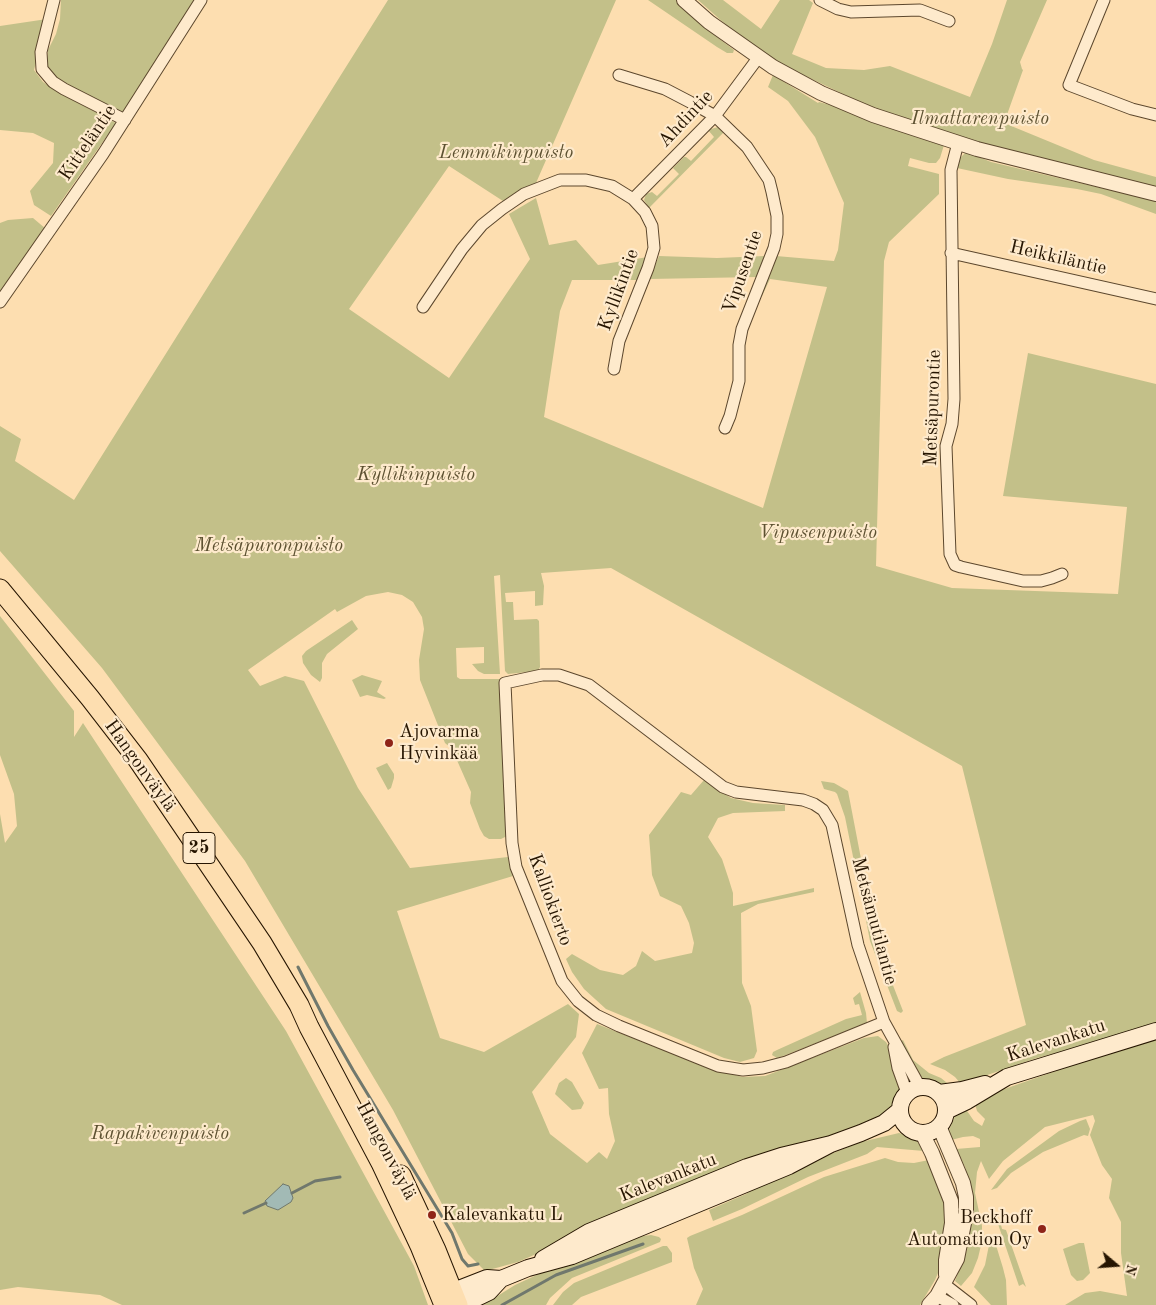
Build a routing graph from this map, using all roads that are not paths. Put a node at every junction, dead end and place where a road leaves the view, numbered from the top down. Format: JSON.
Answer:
{"nodes":[{"id":1,"x":54,"y":0,"type":"edge"},
{"id":2,"x":201,"y":0,"type":"edge"},
{"id":3,"x":684,"y":0,"type":"edge"},
{"id":4,"x":820,"y":0,"type":"edge"},
{"id":5,"x":1104,"y":0,"type":"edge"},
{"id":6,"x":949,"y":21,"type":"dead end"},
{"id":7,"x":758,"y":58,"type":"junction"},
{"id":8,"x":618,"y":75,"type":"dead end"},
{"id":9,"x":1156,"y":115,"type":"edge"},
{"id":10,"x":715,"y":116,"type":"junction"},
{"id":11,"x":125,"y":120,"type":"junction"},
{"id":12,"x":958,"y":143,"type":"junction"},
{"id":13,"x":1156,"y":194,"type":"edge"},
{"id":14,"x":633,"y":199,"type":"junction"},
{"id":15,"x":951,"y":253,"type":"junction"},
{"id":16,"x":1156,"y":299,"type":"edge"},
{"id":17,"x":0,"y":302,"type":"edge"},
{"id":18,"x":422,"y":307,"type":"dead end"},
{"id":19,"x":614,"y":369,"type":"dead end"},
{"id":20,"x":725,"y":428,"type":"dead end"},
{"id":21,"x":1062,"y":574,"type":"dead end"},
{"id":22,"x":0,"y":589,"type":"edge"},
{"id":23,"x":823,"y":810,"type":"joint"},
{"id":24,"x":884,"y":1022,"type":"junction"},
{"id":25,"x":1156,"y":1031,"type":"edge"},
{"id":26,"x":1007,"y":1077,"type":"junction"},
{"id":27,"x":914,"y":1090,"type":"junction"},
{"id":28,"x":939,"y":1093,"type":"junction"},
{"id":29,"x":902,"y":1117,"type":"junction"},
{"id":30,"x":943,"y":1118,"type":"junction"},
{"id":31,"x":922,"y":1133,"type":"junction"},
{"id":32,"x":939,"y":1291,"type":"edge"},
{"id":33,"x":452,"y":1300,"type":"edge"},
{"id":34,"x":953,"y":1305,"type":"edge"},
{"id":35,"x":971,"y":1305,"type":"edge"}],
"edges":[{"from":1,"to":11,"type":"street"},
{"from":2,"to":11,"type":"street","name":"Kitteläntie"},
{"from":3,"to":7,"type":"street"},
{"from":4,"to":6,"type":"street"},
{"from":5,"to":9,"type":"street"},
{"from":7,"to":10,"type":"street","name":"Ahdintie"},
{"from":7,"to":12,"type":"street"},
{"from":8,"to":10,"type":"street","name":"Vipusentie"},
{"from":10,"to":14,"type":"street","name":"Ahdintie"},
{"from":10,"to":20,"type":"street","name":"Vipusentie"},
{"from":11,"to":17,"type":"street","name":"Kitteläntie"},
{"from":12,"to":13,"type":"street"},
{"from":12,"to":15,"type":"street","name":"Metsäpurontie"},
{"from":14,"to":18,"type":"street"},
{"from":14,"to":19,"type":"street","name":"Kyllikintie"},
{"from":15,"to":16,"type":"street","name":"Heikkiläntie"},
{"from":15,"to":21,"type":"street","name":"Metsäpurontie"},
{"from":22,"to":33,"type":"highway","name":"Hangonväylä","number":"25"},
{"from":23,"to":24,"type":"street","name":"Metsämutilantie"},
{"from":23,"to":24,"type":"street","name":"Kalliokierto"},
{"from":24,"to":27,"type":"street","name":"Metsämutilantie"},
{"from":25,"to":26,"type":"main road","name":"Kalevankatu"},
{"from":26,"to":28,"type":"main road"},
{"from":26,"to":30,"type":"main road","name":"Kalevankatu"},
{"from":27,"to":28,"type":"main road"},
{"from":27,"to":29,"type":"main road"},
{"from":28,"to":30,"type":"main road"},
{"from":29,"to":31,"type":"main road"},
{"from":29,"to":33,"type":"main road","name":"Kalevankatu"},
{"from":30,"to":31,"type":"main road","name":"Kalevankatu"},
{"from":30,"to":32,"type":"street"},
{"from":31,"to":32,"type":"street"},
{"from":32,"to":34,"type":"street"},
{"from":32,"to":35,"type":"street"}]}
